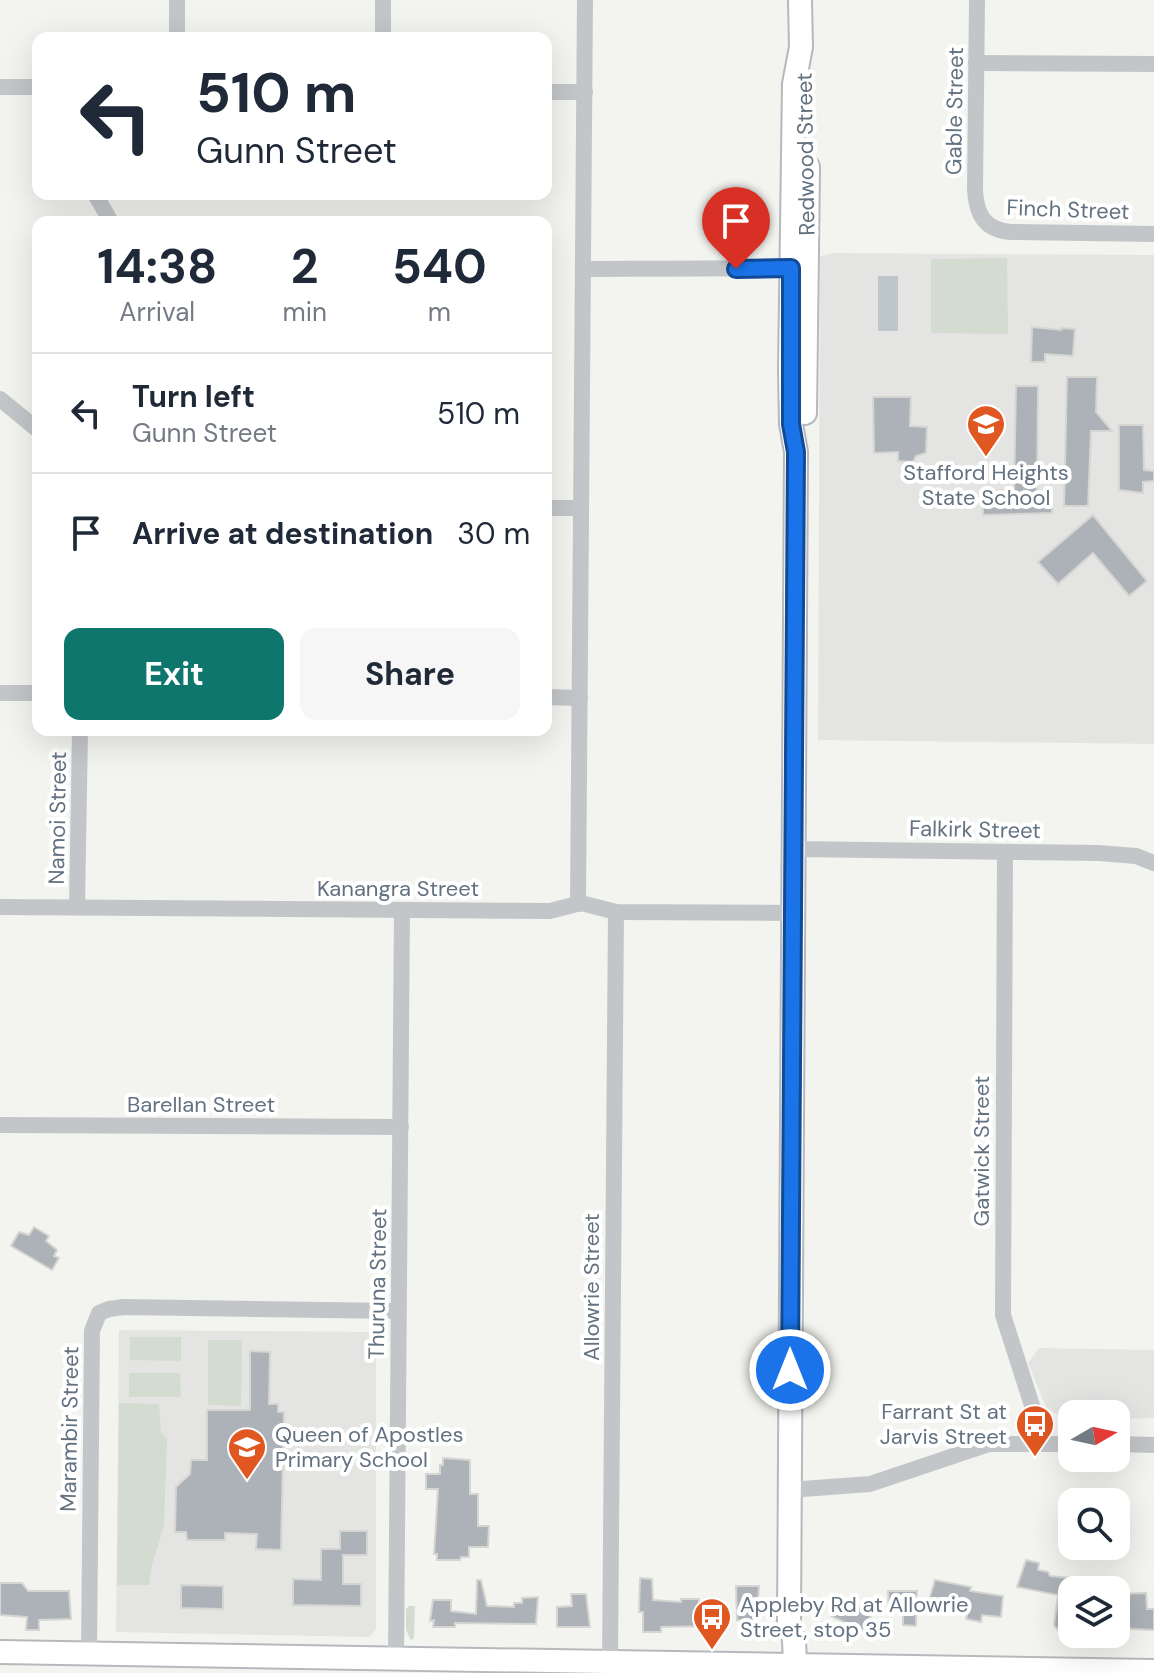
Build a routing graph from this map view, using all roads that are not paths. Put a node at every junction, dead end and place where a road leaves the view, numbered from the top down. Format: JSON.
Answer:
{"nodes":[{"id":1,"x":177,"y":0,"type":"edge"},
{"id":2,"x":383,"y":0,"type":"edge"},
{"id":3,"x":585,"y":0,"type":"edge"},
{"id":4,"x":800,"y":0,"type":"edge"},
{"id":5,"x":977,"y":0,"type":"edge"},
{"id":6,"x":177,"y":32,"type":"edge"},
{"id":7,"x":383,"y":32,"type":"edge"},
{"id":8,"x":801,"y":47,"type":"junction"},
{"id":9,"x":976,"y":63,"type":"junction"},
{"id":10,"x":1154,"y":64,"type":"edge"},
{"id":11,"x":0,"y":87,"type":"edge"},
{"id":12,"x":32,"y":87,"type":"edge"},
{"id":13,"x":552,"y":92,"type":"edge"},
{"id":14,"x":585,"y":92,"type":"junction"},
{"id":15,"x":983,"y":221,"type":"joint"},
{"id":16,"x":1154,"y":234,"type":"edge"},
{"id":17,"x":791,"y":268,"type":"junction"},
{"id":18,"x":583,"y":269,"type":"junction"},
{"id":19,"x":0,"y":399,"type":"edge"},
{"id":20,"x":32,"y":425,"type":"edge"},
{"id":21,"x":796,"y":452,"type":"junction"},
{"id":22,"x":552,"y":508,"type":"edge"},
{"id":23,"x":581,"y":508,"type":"junction"},
{"id":24,"x":0,"y":693,"type":"edge"},
{"id":25,"x":32,"y":693,"type":"edge"},
{"id":26,"x":552,"y":697,"type":"edge"},
{"id":27,"x":580,"y":698,"type":"junction"},
{"id":28,"x":80,"y":736,"type":"edge"},
{"id":29,"x":794,"y":849,"type":"junction"},
{"id":30,"x":1005,"y":852,"type":"junction"},
{"id":31,"x":1154,"y":863,"type":"edge"},
{"id":32,"x":578,"y":904,"type":"junction"},
{"id":33,"x":0,"y":907,"type":"edge"},
{"id":34,"x":77,"y":907,"type":"junction"},
{"id":35,"x":402,"y":910,"type":"junction"},
{"id":36,"x":616,"y":912,"type":"junction"},
{"id":37,"x":794,"y":913,"type":"junction"},
{"id":38,"x":0,"y":1125,"type":"edge"},
{"id":39,"x":401,"y":1127,"type":"junction"},
{"id":40,"x":397,"y":1311,"type":"junction"},
{"id":41,"x":1044,"y":1443,"type":"junction"},
{"id":42,"x":1058,"y":1444,"type":"edge"},
{"id":43,"x":1130,"y":1444,"type":"edge"},
{"id":44,"x":1154,"y":1445,"type":"edge"},
{"id":45,"x":789,"y":1490,"type":"junction"},
{"id":46,"x":789,"y":1624,"type":"junction"},
{"id":47,"x":0,"y":1652,"type":"edge"},
{"id":48,"x":89,"y":1654,"type":"junction"},
{"id":49,"x":396,"y":1659,"type":"junction"},
{"id":50,"x":610,"y":1663,"type":"junction"},
{"id":51,"x":150,"y":1664,"type":"edge"},
{"id":52,"x":768,"y":1666,"type":"junction"},
{"id":53,"x":795,"y":1666,"type":"junction"},
{"id":54,"x":646,"y":1668,"type":"edge"},
{"id":55,"x":1154,"y":1671,"type":"edge"}],
"edges":[{"from":1,"to":6,"type":"street"},
{"from":2,"to":7,"type":"street"},
{"from":3,"to":14,"type":"street"},
{"from":4,"to":8,"type":"street","name":"Redwood Street"},
{"from":5,"to":9,"type":"street","name":"Gable Street"},
{"from":8,"to":17,"type":"street","name":"Redwood Street"},
{"from":8,"to":21,"type":"street","name":"Redwood Street"},
{"from":9,"to":10,"type":"street"},
{"from":9,"to":15,"type":"street","name":"Gable Street"},
{"from":11,"to":12,"type":"street"},
{"from":13,"to":14,"type":"street"},
{"from":14,"to":18,"type":"street"},
{"from":15,"to":16,"type":"street","name":"Finch Street"},
{"from":17,"to":18,"type":"street"},
{"from":17,"to":21,"type":"street","name":"Redwood Street"},
{"from":18,"to":23,"type":"street"},
{"from":19,"to":20,"type":"street"},
{"from":21,"to":29,"type":"street","name":"Redwood Street"},
{"from":22,"to":23,"type":"street"},
{"from":23,"to":27,"type":"street"},
{"from":24,"to":25,"type":"street"},
{"from":26,"to":27,"type":"street"},
{"from":27,"to":32,"type":"street"},
{"from":28,"to":34,"type":"street","name":"Namoi Street"},
{"from":29,"to":30,"type":"street","name":"Falkirk Street"},
{"from":29,"to":37,"type":"street","name":"Redwood Street"},
{"from":30,"to":31,"type":"street","name":"Falkirk Street"},
{"from":30,"to":41,"type":"street","name":"Gatwick Street"},
{"from":32,"to":35,"type":"street","name":"Kanangra Street"},
{"from":32,"to":36,"type":"street","name":"Kanangra Street"},
{"from":33,"to":34,"type":"street","name":"Kanangra Street"},
{"from":34,"to":35,"type":"street","name":"Kanangra Street"},
{"from":35,"to":39,"type":"street","name":"Thuruna Street"},
{"from":36,"to":37,"type":"street","name":"Kanangra Street"},
{"from":36,"to":50,"type":"street","name":"Allowrie Street"},
{"from":37,"to":45,"type":"street","name":"Redwood Street"},
{"from":38,"to":39,"type":"street","name":"Barellan Street"},
{"from":39,"to":40,"type":"street","name":"Thuruna Street"},
{"from":40,"to":48,"type":"street","name":"Marambir Street"},
{"from":40,"to":49,"type":"street","name":"Thuruna Street"},
{"from":41,"to":42,"type":"street"},
{"from":41,"to":45,"type":"street"},
{"from":43,"to":44,"type":"street"},
{"from":45,"to":46,"type":"street","name":"Redwood Street"},
{"from":46,"to":52,"type":"street","name":"Redwood Street"},
{"from":46,"to":53,"type":"street","name":"Redwood Street"},
{"from":47,"to":48,"type":"street"},
{"from":48,"to":51,"type":"street"},
{"from":49,"to":50,"type":"street"},
{"from":49,"to":51,"type":"street"},
{"from":50,"to":54,"type":"street"},
{"from":52,"to":53,"type":"street"},
{"from":52,"to":54,"type":"street"},
{"from":53,"to":55,"type":"street"}]}
